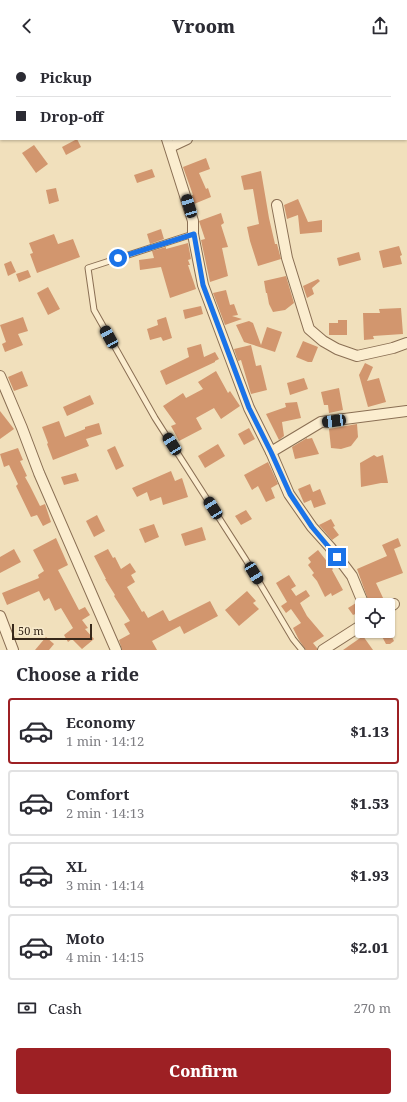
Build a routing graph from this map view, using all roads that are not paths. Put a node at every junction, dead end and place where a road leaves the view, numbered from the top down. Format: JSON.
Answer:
{"nodes":[{"id":1,"x":182,"y":140,"type":"edge"},
{"id":2,"x":169,"y":143,"type":"edge"},
{"id":3,"x":277,"y":205,"type":"dead end"},
{"id":4,"x":194,"y":234,"type":"junction"},
{"id":5,"x":407,"y":343,"type":"edge"},
{"id":6,"x":0,"y":376,"type":"edge"},
{"id":7,"x":407,"y":411,"type":"edge"},
{"id":8,"x":271,"y":452,"type":"junction"},
{"id":9,"x":361,"y":598,"type":"edge"},
{"id":10,"x":0,"y":616,"type":"edge"},
{"id":11,"x":355,"y":629,"type":"edge"},
{"id":12,"x":14,"y":650,"type":"edge"},
{"id":13,"x":116,"y":650,"type":"edge"},
{"id":14,"x":302,"y":650,"type":"edge"},
{"id":15,"x":323,"y":650,"type":"edge"}],
"edges":[{"from":1,"to":2,"type":"street"},
{"from":2,"to":4,"type":"street"},
{"from":3,"to":5,"type":"street"},
{"from":4,"to":8,"type":"street"},
{"from":4,"to":14,"type":"lane"},
{"from":6,"to":13,"type":"street"},
{"from":7,"to":8,"type":"street"},
{"from":8,"to":9,"type":"street"},
{"from":10,"to":12,"type":"street"},
{"from":11,"to":15,"type":"street"}]}
